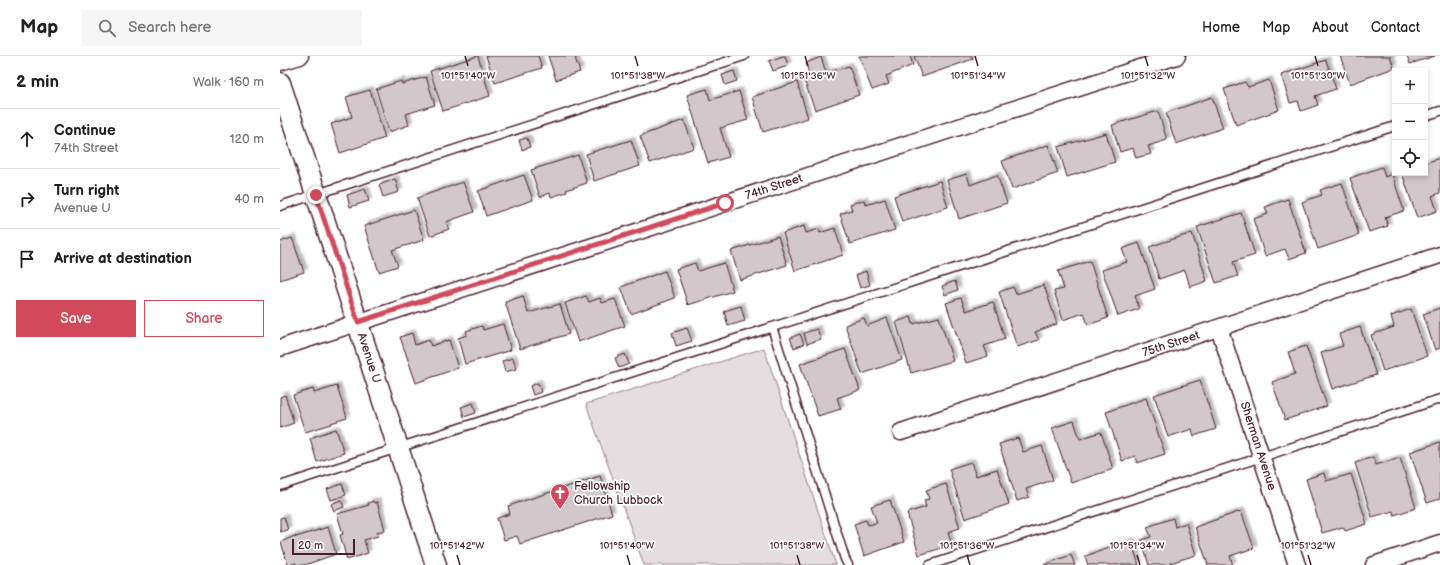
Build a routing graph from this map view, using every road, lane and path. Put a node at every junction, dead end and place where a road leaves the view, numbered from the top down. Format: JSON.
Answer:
{"nodes":[{"id":1,"x":300,"y":56,"type":"edge"},
{"id":2,"x":744,"y":56,"type":"edge"},
{"id":3,"x":1177,"y":56,"type":"edge"},
{"id":4,"x":280,"y":62,"type":"edge"},
{"id":5,"x":280,"y":83,"type":"edge"},
{"id":6,"x":1440,"y":111,"type":"edge"},
{"id":7,"x":1428,"y":115,"type":"edge"},
{"id":8,"x":1392,"y":127,"type":"edge"},
{"id":9,"x":316,"y":195,"type":"junction"},
{"id":10,"x":280,"y":206,"type":"edge"},
{"id":11,"x":1440,"y":255,"type":"edge"},
{"id":12,"x":358,"y":322,"type":"junction"},
{"id":13,"x":772,"y":327,"type":"junction"},
{"id":14,"x":1218,"y":328,"type":"junction"},
{"id":15,"x":280,"y":348,"type":"edge"},
{"id":16,"x":1440,"y":399,"type":"edge"},
{"id":17,"x":901,"y":432,"type":"dead end"},
{"id":18,"x":398,"y":448,"type":"junction"},
{"id":19,"x":1261,"y":457,"type":"junction"},
{"id":20,"x":280,"y":486,"type":"edge"},
{"id":21,"x":1440,"y":543,"type":"edge"},
{"id":22,"x":436,"y":565,"type":"edge"},
{"id":23,"x":848,"y":565,"type":"edge"},
{"id":24,"x":930,"y":565,"type":"edge"},
{"id":25,"x":1297,"y":565,"type":"edge"},
{"id":26,"x":1374,"y":565,"type":"edge"}],
"edges":[{"from":1,"to":4,"type":"street"},
{"from":2,"to":9,"type":"lane"},
{"from":3,"to":12,"type":"street","name":"74th Street"},
{"from":5,"to":9,"type":"street","name":"Avenue U"},
{"from":6,"to":7,"type":"lane"},
{"from":8,"to":13,"type":"lane"},
{"from":9,"to":10,"type":"lane"},
{"from":9,"to":12,"type":"street","name":"Avenue U"},
{"from":11,"to":14,"type":"street","name":"75th Street"},
{"from":12,"to":15,"type":"street","name":"74th Street"},
{"from":12,"to":18,"type":"street","name":"Avenue U"},
{"from":13,"to":18,"type":"lane"},
{"from":13,"to":23,"type":"lane"},
{"from":14,"to":17,"type":"street","name":"75th Street"},
{"from":14,"to":19,"type":"street","name":"Sherman Avenue"},
{"from":16,"to":19,"type":"lane"},
{"from":18,"to":20,"type":"lane"},
{"from":18,"to":22,"type":"street","name":"Avenue U"},
{"from":19,"to":24,"type":"lane"},
{"from":19,"to":25,"type":"street","name":"Sherman Avenue"},
{"from":21,"to":26,"type":"street"}]}
